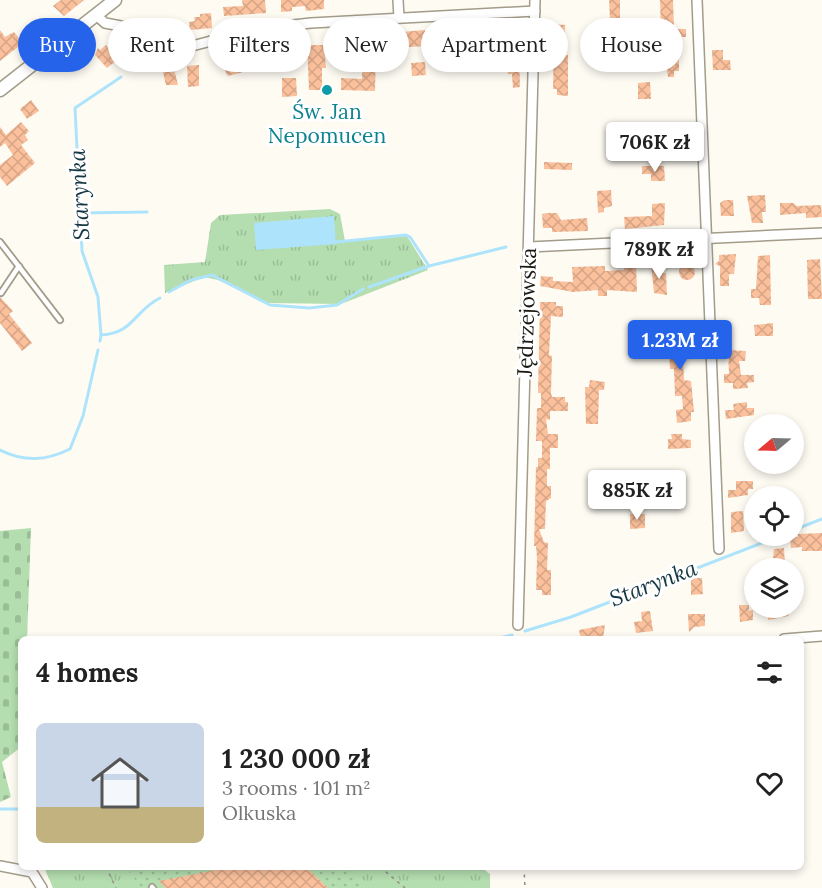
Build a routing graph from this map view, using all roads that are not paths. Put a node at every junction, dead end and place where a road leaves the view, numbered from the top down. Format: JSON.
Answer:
{"nodes":[{"id":1,"x":115,"y":0,"type":"edge"},
{"id":2,"x":398,"y":0,"type":"edge"},
{"id":3,"x":535,"y":0,"type":"edge"},
{"id":4,"x":697,"y":0,"type":"edge"},
{"id":5,"x":535,"y":11,"type":"junction"},
{"id":6,"x":96,"y":15,"type":"junction"},
{"id":7,"x":399,"y":18,"type":"joint"},
{"id":8,"x":323,"y":24,"type":"edge"},
{"id":9,"x":0,"y":90,"type":"edge"},
{"id":10,"x":822,"y":233,"type":"edge"},
{"id":11,"x":706,"y":240,"type":"junction"},
{"id":12,"x":0,"y":242,"type":"edge"},
{"id":13,"x":529,"y":247,"type":"junction"},
{"id":14,"x":18,"y":267,"type":"junction"},
{"id":15,"x":1,"y":293,"type":"edge"},
{"id":16,"x":60,"y":320,"type":"dead end"},
{"id":17,"x":719,"y":549,"type":"dead end"},
{"id":18,"x":518,"y":625,"type":"dead end"},
{"id":19,"x":822,"y":636,"type":"edge"},
{"id":20,"x":804,"y":638,"type":"edge"},
{"id":21,"x":0,"y":866,"type":"edge"},
{"id":22,"x":18,"y":869,"type":"edge"},
{"id":23,"x":21,"y":870,"type":"edge"},
{"id":24,"x":42,"y":888,"type":"edge"}],
"edges":[{"from":1,"to":6,"type":"street"},
{"from":2,"to":7,"type":"street"},
{"from":3,"to":5,"type":"street","name":"Jędrzejowska"},
{"from":4,"to":11,"type":"street"},
{"from":5,"to":7,"type":"street"},
{"from":5,"to":13,"type":"street","name":"Jędrzejowska"},
{"from":6,"to":8,"type":"street"},
{"from":6,"to":9,"type":"street"},
{"from":10,"to":11,"type":"street"},
{"from":11,"to":13,"type":"street"},
{"from":11,"to":17,"type":"street"},
{"from":12,"to":14,"type":"lane"},
{"from":13,"to":18,"type":"street","name":"Jędrzejowska"},
{"from":14,"to":15,"type":"lane"},
{"from":14,"to":16,"type":"lane"},
{"from":19,"to":20,"type":"street"},
{"from":21,"to":22,"type":"street"},
{"from":23,"to":24,"type":"street"}]}
